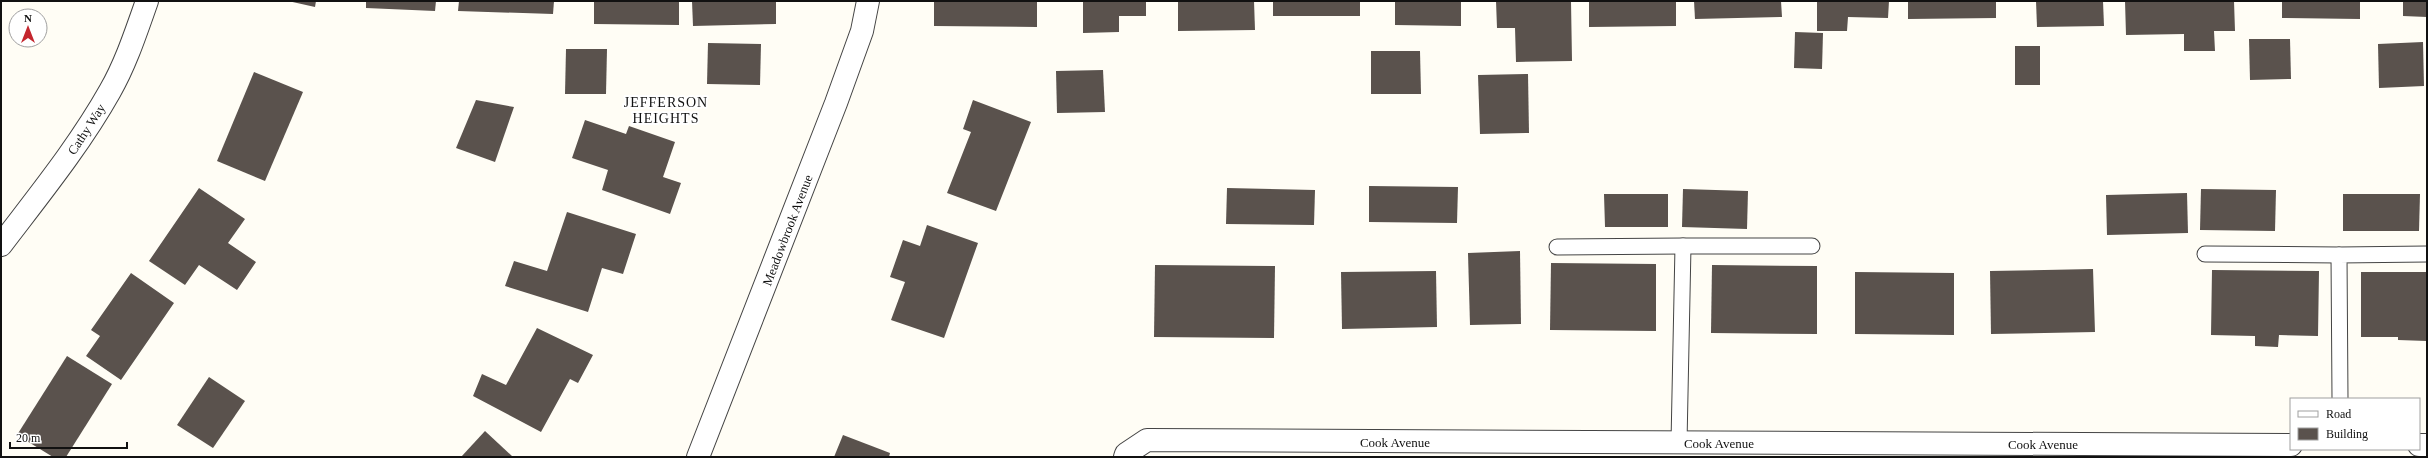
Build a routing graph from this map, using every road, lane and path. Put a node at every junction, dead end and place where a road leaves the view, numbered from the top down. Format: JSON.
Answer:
{"nodes":[{"id":1,"x":147,"y":1,"type":"edge"},
{"id":2,"x":868,"y":1,"type":"edge"},
{"id":3,"x":1,"y":245,"type":"edge"},
{"id":4,"x":1683,"y":246,"type":"junction"},
{"id":5,"x":1812,"y":246,"type":"dead end"},
{"id":6,"x":1557,"y":247,"type":"dead end"},
{"id":7,"x":2205,"y":254,"type":"dead end"},
{"id":8,"x":2427,"y":254,"type":"edge"},
{"id":9,"x":2339,"y":255,"type":"junction"},
{"id":10,"x":2340,"y":398,"type":"edge"},
{"id":11,"x":1679,"y":443,"type":"junction"},
{"id":12,"x":2290,"y":445,"type":"edge"},
{"id":13,"x":1731,"y":450,"type":"edge"},
{"id":14,"x":698,"y":457,"type":"edge"},
{"id":15,"x":1125,"y":457,"type":"edge"}],
"edges":[{"from":1,"to":3,"type":"street","name":"Cathy Way"},
{"from":2,"to":14,"type":"street","name":"Meadowbrook Avenue"},
{"from":4,"to":5,"type":"lane"},
{"from":4,"to":6,"type":"lane"},
{"from":4,"to":11,"type":"lane"},
{"from":7,"to":9,"type":"lane"},
{"from":8,"to":9,"type":"lane"},
{"from":9,"to":10,"type":"lane"},
{"from":11,"to":13,"type":"street","name":"Cook Avenue"},
{"from":11,"to":15,"type":"street","name":"Cook Avenue"},
{"from":12,"to":13,"type":"street","name":"Cook Avenue"}]}
